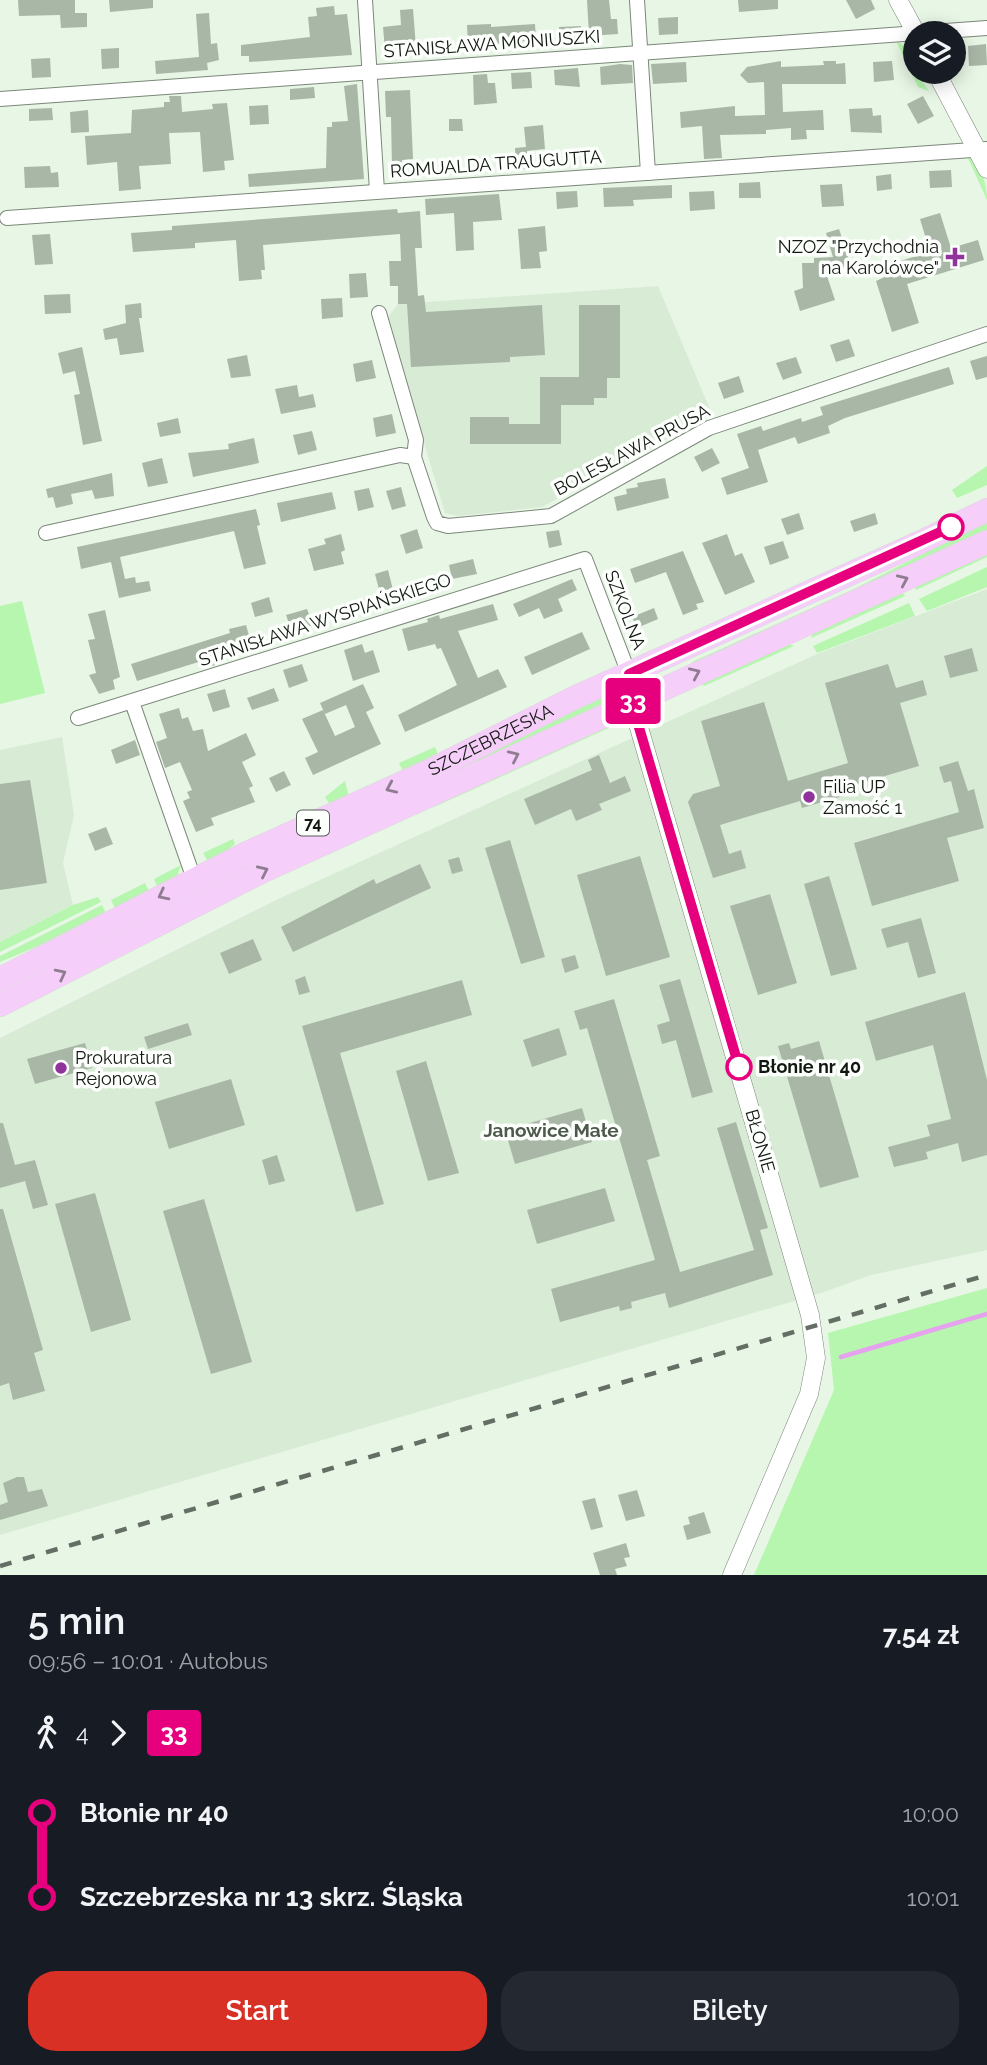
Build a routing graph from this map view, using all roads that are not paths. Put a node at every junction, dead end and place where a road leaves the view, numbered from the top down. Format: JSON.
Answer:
{"nodes":[{"id":1,"x":365,"y":0,"type":"edge"},
{"id":2,"x":637,"y":0,"type":"edge"},
{"id":3,"x":898,"y":0,"type":"edge"},
{"id":4,"x":909,"y":21,"type":"edge"},
{"id":5,"x":987,"y":28,"type":"edge"},
{"id":6,"x":966,"y":29,"type":"edge"},
{"id":7,"x":903,"y":34,"type":"edge"},
{"id":8,"x":640,"y":54,"type":"junction"},
{"id":9,"x":370,"y":72,"type":"junction"},
{"id":10,"x":943,"y":84,"type":"edge"},
{"id":11,"x":0,"y":99,"type":"edge"},
{"id":12,"x":982,"y":149,"type":"edge"},
{"id":13,"x":987,"y":169,"type":"edge"},
{"id":14,"x":648,"y":173,"type":"junction"},
{"id":15,"x":377,"y":191,"type":"junction"},
{"id":16,"x":7,"y":218,"type":"dead end"},
{"id":17,"x":379,"y":313,"type":"dead end"},
{"id":18,"x":987,"y":334,"type":"edge"},
{"id":19,"x":414,"y":457,"type":"junction"},
{"id":20,"x":987,"y":509,"type":"edge"},
{"id":21,"x":46,"y":534,"type":"dead end"},
{"id":22,"x":987,"y":542,"type":"edge"},
{"id":23,"x":585,"y":559,"type":"joint"},
{"id":24,"x":629,"y":674,"type":"junction"},
{"id":25,"x":633,"y":701,"type":"junction"},
{"id":26,"x":132,"y":702,"type":"junction"},
{"id":27,"x":78,"y":718,"type":"dead end"},
{"id":28,"x":194,"y":880,"type":"junction"},
{"id":29,"x":0,"y":979,"type":"edge"},
{"id":30,"x":0,"y":1005,"type":"edge"},
{"id":31,"x":732,"y":1575,"type":"edge"}],
"edges":[{"from":1,"to":9,"type":"street"},
{"from":2,"to":8,"type":"street"},
{"from":3,"to":4,"type":"street"},
{"from":5,"to":6,"type":"street","name":"STANISŁAWA MONIUSZKI"},
{"from":7,"to":8,"type":"street","name":"STANISŁAWA MONIUSZKI"},
{"from":8,"to":9,"type":"street","name":"STANISŁAWA MONIUSZKI"},
{"from":8,"to":14,"type":"street"},
{"from":9,"to":11,"type":"street","name":"STANISŁAWA MONIUSZKI"},
{"from":9,"to":15,"type":"street"},
{"from":10,"to":12,"type":"street"},
{"from":12,"to":13,"type":"street"},
{"from":12,"to":14,"type":"street","name":"ROMUALDA TRAUGUTTA"},
{"from":14,"to":15,"type":"street","name":"ROMUALDA TRAUGUTTA"},
{"from":15,"to":16,"type":"street","name":"ROMUALDA TRAUGUTTA"},
{"from":17,"to":19,"type":"street","name":"BOLESŁAWA PRUSA"},
{"from":18,"to":19,"type":"street","name":"BOLESŁAWA PRUSA"},
{"from":19,"to":21,"type":"street"},
{"from":20,"to":24,"type":"main road","name":"SZCZEBRZESKA","number":"74"},
{"from":25,"to":22,"type":"main road","name":"SZCZEBRZESKA","number":"74","one_way":true},
{"from":23,"to":24,"type":"street","name":"SZKOLNA"},
{"from":23,"to":26,"type":"street","name":"STANISŁAWA WYSPIAŃSKIEGO"},
{"from":24,"to":25,"type":"street","name":"BŁONIE"},
{"from":24,"to":28,"type":"main road","name":"SZCZEBRZESKA","number":"74","one_way":true},
{"from":30,"to":25,"type":"main road","name":"SZCZEBRZESKA","number":"74","one_way":true},
{"from":25,"to":31,"type":"street","name":"BŁONIE"},
{"from":26,"to":27,"type":"street","name":"STANISŁAWA WYSPIAŃSKIEGO"},
{"from":26,"to":28,"type":"street"},
{"from":28,"to":29,"type":"main road","name":"SZCZEBRZESKA","number":"74","one_way":true}]}
